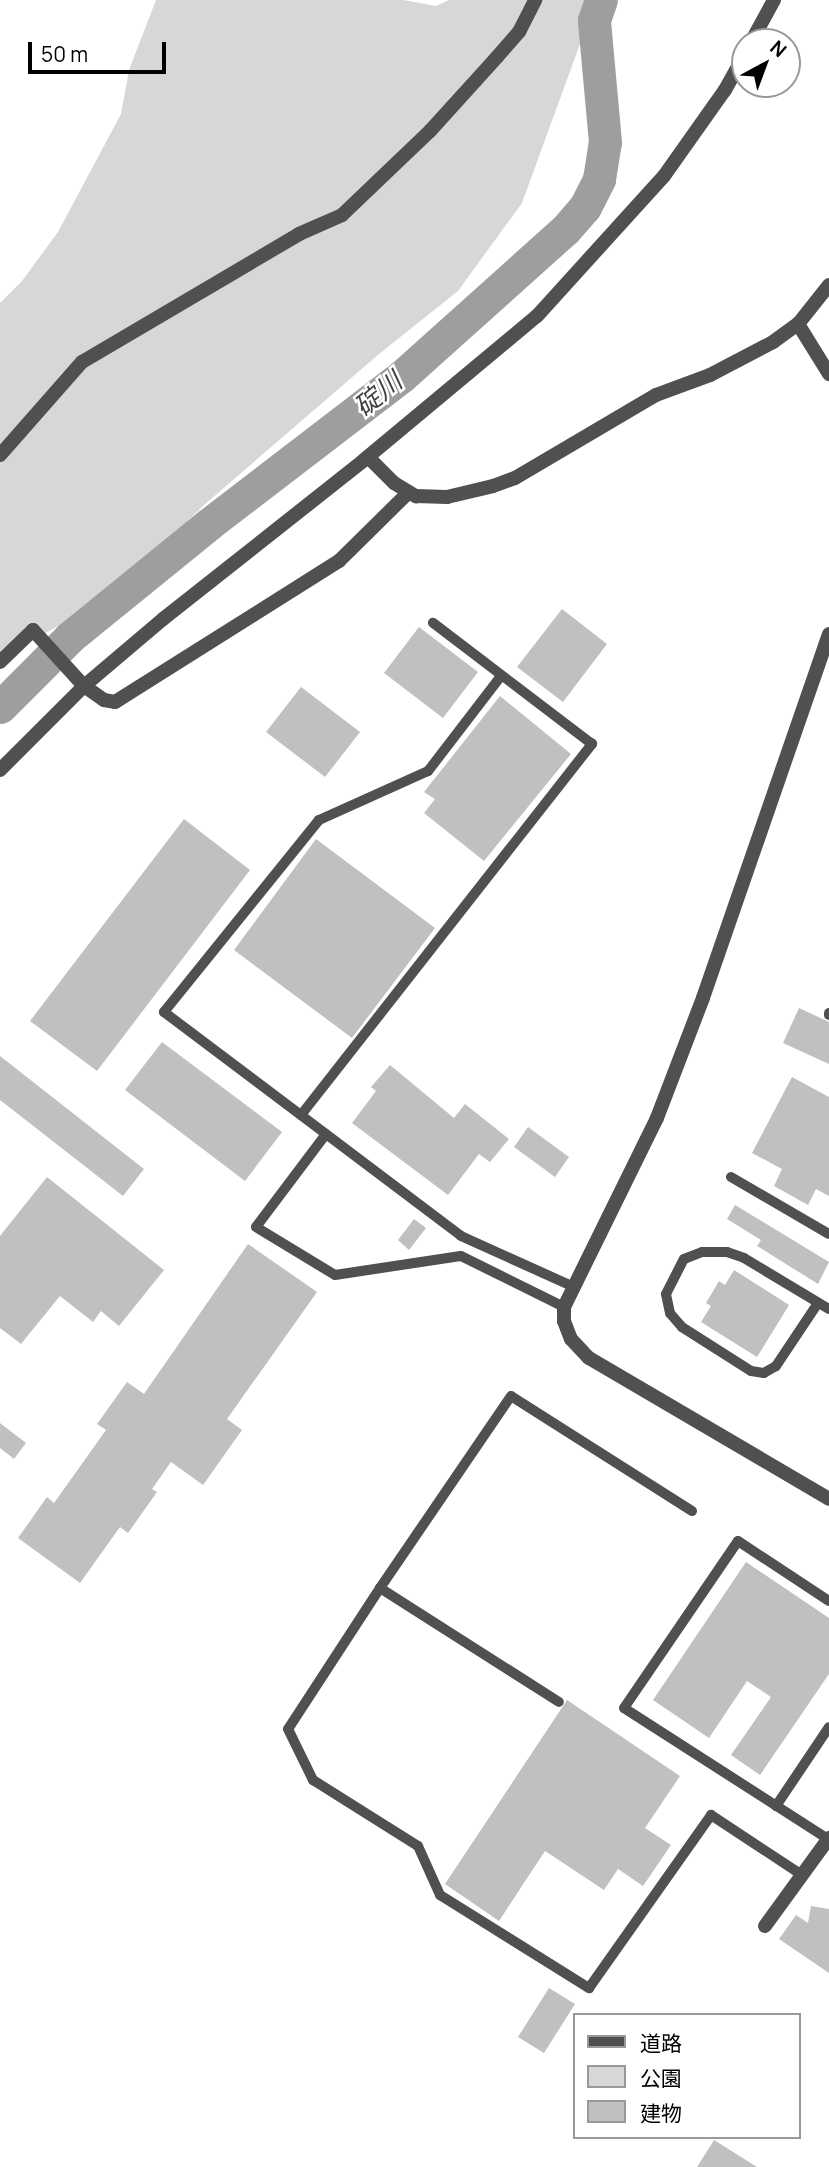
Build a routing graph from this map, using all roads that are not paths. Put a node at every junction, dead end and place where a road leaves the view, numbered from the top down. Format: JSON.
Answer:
{"nodes":[{"id":1,"x":535,"y":0,"type":"edge"},
{"id":2,"x":774,"y":0,"type":"edge"},
{"id":3,"x":759,"y":28,"type":"edge"},
{"id":4,"x":731,"y":79,"type":"edge"},
{"id":5,"x":829,"y":285,"type":"edge"},
{"id":6,"x":798,"y":324,"type":"junction"},
{"id":7,"x":829,"y":374,"type":"edge"},
{"id":8,"x":0,"y":455,"type":"edge"},
{"id":9,"x":368,"y":457,"type":"junction"},
{"id":10,"x":409,"y":492,"type":"junction"},
{"id":11,"x":433,"y":623,"type":"dead end"},
{"id":12,"x":829,"y":635,"type":"edge"},
{"id":13,"x":0,"y":663,"type":"edge"},
{"id":14,"x":501,"y":676,"type":"junction"},
{"id":15,"x":84,"y":685,"type":"junction"},
{"id":16,"x":0,"y":770,"type":"edge"},
{"id":17,"x":301,"y":1115,"type":"junction"},
{"id":18,"x":326,"y":1134,"type":"junction"},
{"id":19,"x":731,"y":1178,"type":"dead end"},
{"id":20,"x":829,"y":1234,"type":"edge"},
{"id":21,"x":574,"y":1287,"type":"junction"},
{"id":22,"x":818,"y":1303,"type":"junction"},
{"id":23,"x":564,"y":1307,"type":"junction"},
{"id":24,"x":829,"y":1310,"type":"edge"},
{"id":25,"x":829,"y":1499,"type":"edge"},
{"id":26,"x":692,"y":1511,"type":"dead end"},
{"id":27,"x":380,"y":1588,"type":"junction"},
{"id":28,"x":829,"y":1601,"type":"edge"},
{"id":29,"x":559,"y":1702,"type":"dead end"},
{"id":30,"x":829,"y":1727,"type":"edge"},
{"id":31,"x":776,"y":1805,"type":"junction"},
{"id":32,"x":828,"y":1838,"type":"edge"},
{"id":33,"x":802,"y":1875,"type":"junction"},
{"id":34,"x":765,"y":1926,"type":"dead end"}],
"edges":[{"from":1,"to":8,"type":"street"},
{"from":2,"to":3,"type":"street"},
{"from":4,"to":9,"type":"street"},
{"from":5,"to":6,"type":"street"},
{"from":6,"to":7,"type":"street"},
{"from":6,"to":10,"type":"street"},
{"from":9,"to":10,"type":"street"},
{"from":9,"to":15,"type":"street"},
{"from":10,"to":15,"type":"street"},
{"from":11,"to":14,"type":"lane"},
{"from":12,"to":21,"type":"street"},
{"from":13,"to":15,"type":"street"},
{"from":14,"to":17,"type":"lane"},
{"from":14,"to":17,"type":"lane"},
{"from":15,"to":16,"type":"street"},
{"from":17,"to":18,"type":"lane"},
{"from":18,"to":21,"type":"lane"},
{"from":18,"to":23,"type":"lane"},
{"from":19,"to":20,"type":"lane"},
{"from":21,"to":23,"type":"street"},
{"from":22,"to":22,"type":"lane"},
{"from":22,"to":24,"type":"lane"},
{"from":23,"to":25,"type":"street"},
{"from":26,"to":27,"type":"lane"},
{"from":27,"to":29,"type":"lane"},
{"from":27,"to":33,"type":"lane"},
{"from":28,"to":31,"type":"lane"},
{"from":30,"to":31,"type":"lane"},
{"from":31,"to":32,"type":"lane"},
{"from":32,"to":33,"type":"street"},
{"from":33,"to":34,"type":"street"}]}
